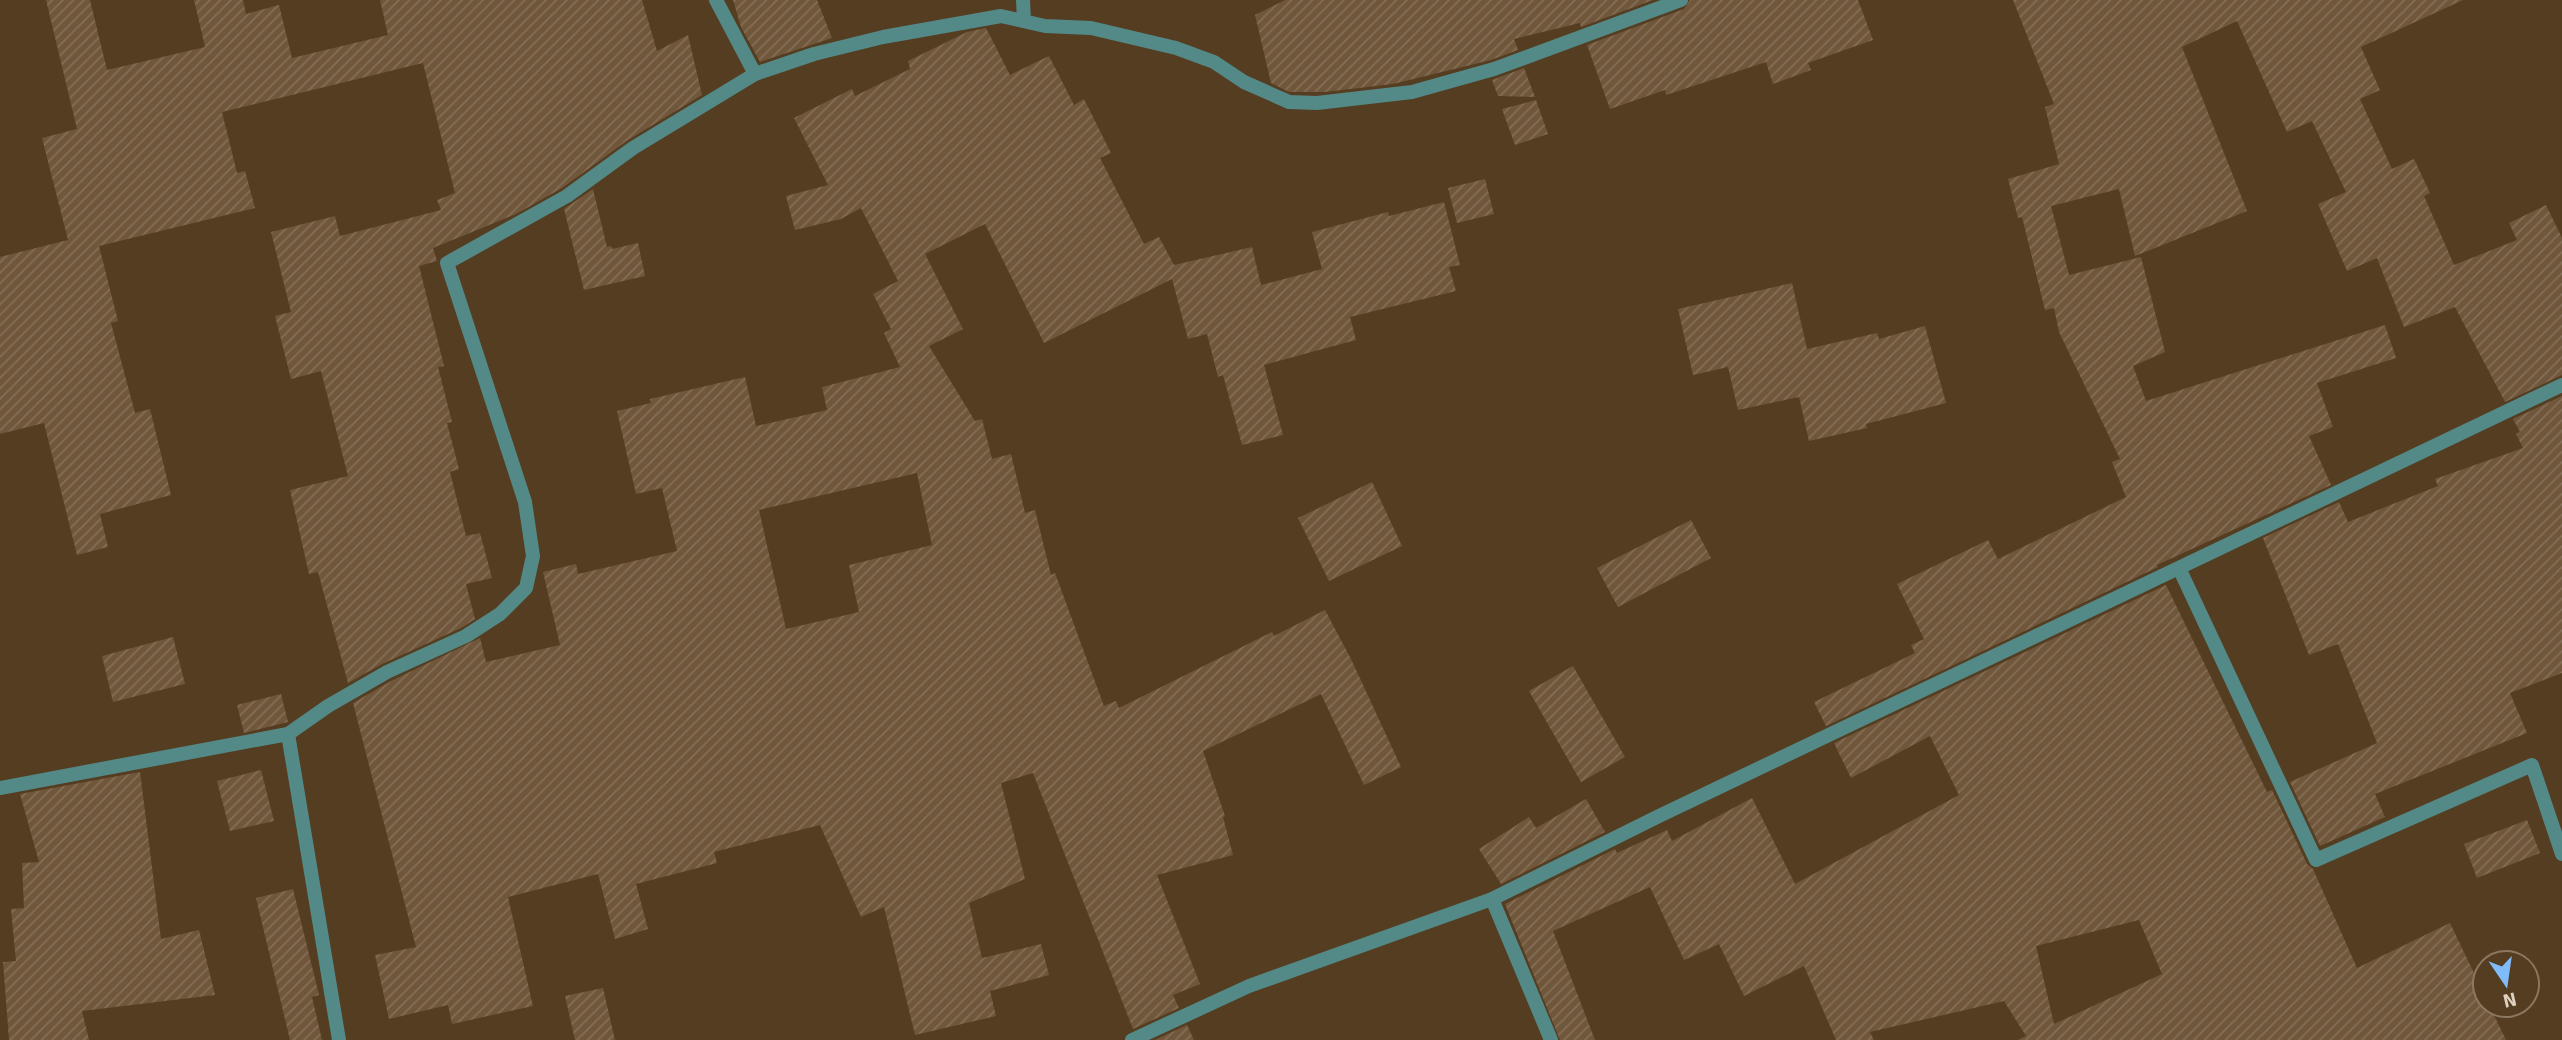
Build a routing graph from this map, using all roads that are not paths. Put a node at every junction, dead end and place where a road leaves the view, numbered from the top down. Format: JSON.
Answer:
{"nodes":[{"id":1,"x":716,"y":0,"type":"edge"},
{"id":2,"x":1023,"y":0,"type":"edge"},
{"id":3,"x":1681,"y":0,"type":"edge"},
{"id":4,"x":1024,"y":21,"type":"junction"},
{"id":5,"x":755,"y":74,"type":"junction"},
{"id":6,"x":2562,"y":385,"type":"edge"},
{"id":7,"x":2179,"y":568,"type":"junction"},
{"id":8,"x":288,"y":734,"type":"junction"},
{"id":9,"x":0,"y":788,"type":"edge"},
{"id":10,"x":2562,"y":854,"type":"edge"},
{"id":11,"x":1492,"y":899,"type":"junction"},
{"id":12,"x":339,"y":1040,"type":"edge"},
{"id":13,"x":1132,"y":1040,"type":"edge"},
{"id":14,"x":1550,"y":1040,"type":"edge"}],
"edges":[{"from":1,"to":5,"type":"street"},
{"from":2,"to":4,"type":"street"},
{"from":3,"to":4,"type":"street"},
{"from":4,"to":5,"type":"street"},
{"from":5,"to":8,"type":"street"},
{"from":6,"to":7,"type":"street"},
{"from":7,"to":10,"type":"street"},
{"from":7,"to":11,"type":"street"},
{"from":8,"to":9,"type":"street"},
{"from":8,"to":12,"type":"street"},
{"from":11,"to":13,"type":"street"},
{"from":11,"to":14,"type":"street"}]}
